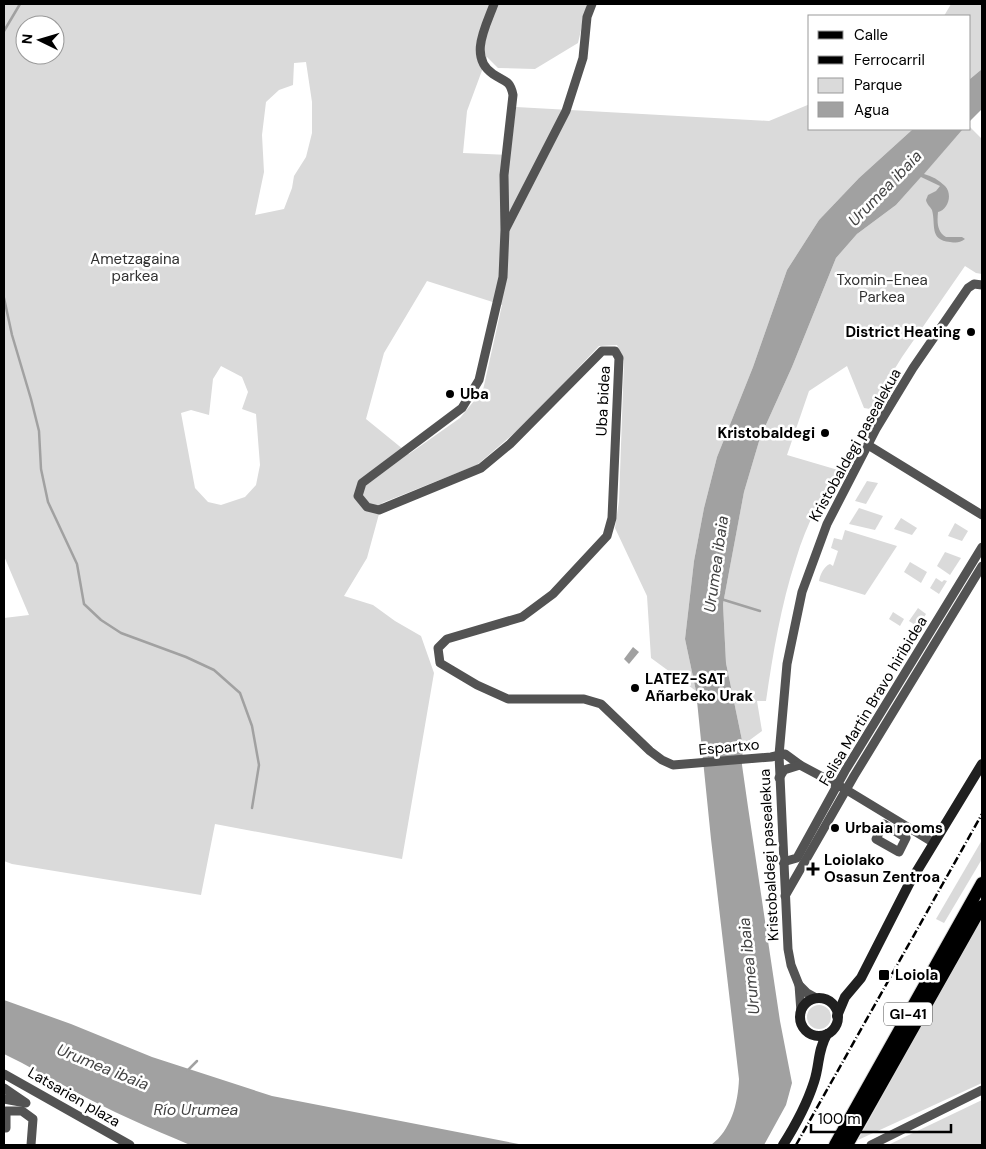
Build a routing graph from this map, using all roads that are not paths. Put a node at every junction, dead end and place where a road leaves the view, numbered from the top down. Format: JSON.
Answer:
{"nodes":[{"id":1,"x":494,"y":4,"type":"edge"},
{"id":2,"x":592,"y":4,"type":"edge"},
{"id":3,"x":505,"y":230,"type":"junction"},
{"id":4,"x":982,"y":285,"type":"edge"},
{"id":5,"x":868,"y":445,"type":"junction"},
{"id":6,"x":982,"y":514,"type":"edge"},
{"id":7,"x":982,"y":548,"type":"edge"},
{"id":8,"x":982,"y":566,"type":"edge"},
{"id":9,"x":779,"y":755,"type":"junction"},
{"id":10,"x":982,"y":764,"type":"edge"},
{"id":11,"x":681,"y":765,"type":"joint"},
{"id":12,"x":800,"y":765,"type":"junction"},
{"id":13,"x":779,"y":778,"type":"junction"},
{"id":14,"x":842,"y":787,"type":"junction"},
{"id":15,"x":934,"y":843,"type":"junction"},
{"id":16,"x":783,"y":862,"type":"junction"},
{"id":17,"x":982,"y":883,"type":"edge"},
{"id":18,"x":785,"y":896,"type":"junction"},
{"id":19,"x":982,"y":906,"type":"edge"},
{"id":20,"x":799,"y":985,"type":"junction"},
{"id":21,"x":849,"y":992,"type":"junction"},
{"id":22,"x":820,"y":999,"type":"junction"},
{"id":23,"x":800,"y":1012,"type":"junction"},
{"id":24,"x":837,"y":1016,"type":"junction"},
{"id":25,"x":809,"y":1033,"type":"junction"},
{"id":26,"x":827,"y":1034,"type":"junction"},
{"id":27,"x":818,"y":1058,"type":"junction"},
{"id":28,"x":4,"y":1074,"type":"edge"},
{"id":29,"x":4,"y":1088,"type":"edge"},
{"id":30,"x":982,"y":1090,"type":"edge"},
{"id":31,"x":4,"y":1099,"type":"edge"},
{"id":32,"x":4,"y":1128,"type":"edge"},
{"id":33,"x":31,"y":1145,"type":"edge"},
{"id":34,"x":130,"y":1145,"type":"edge"},
{"id":35,"x":783,"y":1145,"type":"edge"},
{"id":36,"x":835,"y":1145,"type":"edge"},
{"id":37,"x":847,"y":1145,"type":"edge"},
{"id":38,"x":871,"y":1145,"type":"edge"}],
"edges":[{"from":1,"to":3,"type":"street","name":"Uba bidea"},
{"from":2,"to":3,"type":"street","name":"Uba bidea"},
{"from":3,"to":11,"type":"street","name":"Uba bidea"},
{"from":4,"to":5,"type":"street","name":"Kristobaldegi pasealekua"},
{"from":5,"to":6,"type":"street"},
{"from":5,"to":9,"type":"street","name":"Kristobaldegi pasealekua"},
{"from":7,"to":14,"type":"street","name":"Felisa Martin Bravo hiribidea"},
{"from":8,"to":14,"type":"street"},
{"from":9,"to":11,"type":"street","name":"Espartxo"},
{"from":9,"to":12,"type":"street"},
{"from":9,"to":13,"type":"street","name":"Kristobaldegi pasealekua"},
{"from":10,"to":15,"type":"main road"},
{"from":12,"to":13,"type":"street"},
{"from":12,"to":14,"type":"street"},
{"from":13,"to":16,"type":"street","name":"Kristobaldegi pasealekua"},
{"from":14,"to":15,"type":"street"},
{"from":14,"to":16,"type":"street","name":"Felisa Martin Bravo hiribidea"},
{"from":14,"to":18,"type":"street"},
{"from":15,"to":21,"type":"main road"},
{"from":16,"to":18,"type":"street","name":"Kristobaldegi pasealekua"},
{"from":17,"to":36,"type":"main road","number":"GI-41"},
{"from":18,"to":20,"type":"street","name":"Kristobaldegi pasealekua"},
{"from":19,"to":37,"type":"main road","number":"GI-41"},
{"from":20,"to":22,"type":"street"},
{"from":20,"to":23,"type":"street","name":"Kristobaldegi pasealekua"},
{"from":21,"to":22,"type":"main road"},
{"from":21,"to":24,"type":"main road"},
{"from":22,"to":23,"type":"main road"},
{"from":22,"to":24,"type":"main road"},
{"from":23,"to":25,"type":"main road"},
{"from":24,"to":26,"type":"main road"},
{"from":25,"to":26,"type":"main road"},
{"from":25,"to":27,"type":"main road"},
{"from":26,"to":27,"type":"main road"},
{"from":27,"to":35,"type":"main road"},
{"from":28,"to":34,"type":"street","name":"Latsarien plaza"},
{"from":29,"to":31,"type":"street","name":"Latsarien plaza"},
{"from":30,"to":38,"type":"street"},
{"from":32,"to":33,"type":"street"}]}
